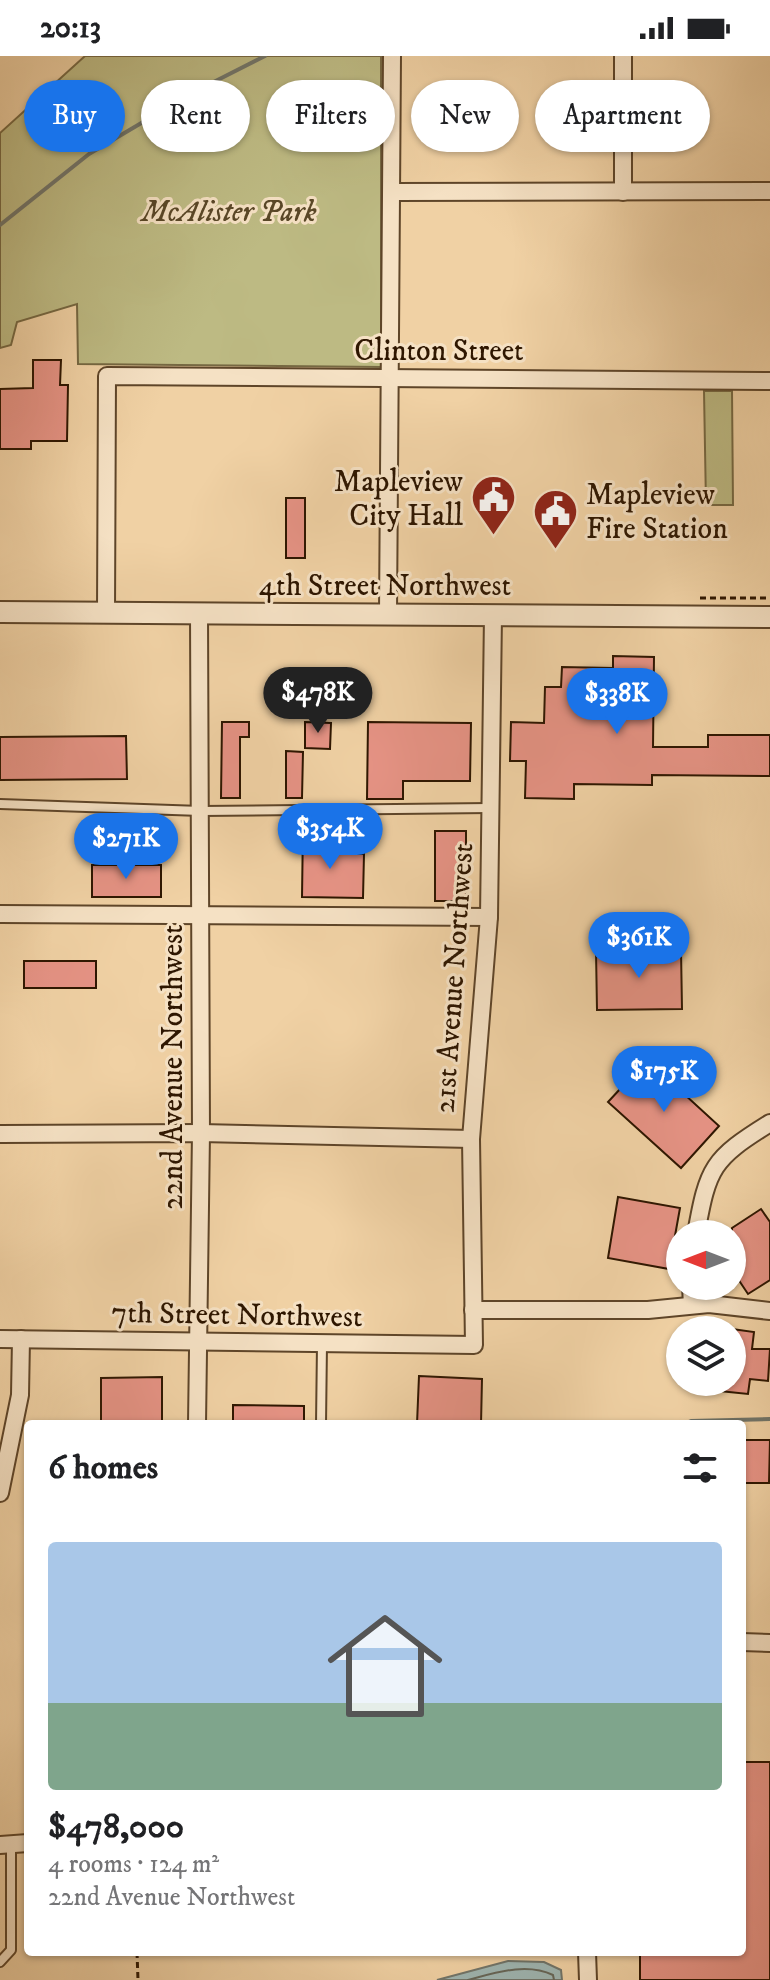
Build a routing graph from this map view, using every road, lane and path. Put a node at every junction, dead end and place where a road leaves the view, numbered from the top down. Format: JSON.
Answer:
{"nodes":[{"id":1,"x":392,"y":56,"type":"edge"},
{"id":2,"x":623,"y":56,"type":"edge"},
{"id":3,"x":770,"y":191,"type":"edge"},
{"id":4,"x":393,"y":192,"type":"junction"},
{"id":5,"x":623,"y":192,"type":"junction"},
{"id":6,"x":390,"y":378,"type":"junction"},
{"id":7,"x":770,"y":381,"type":"edge"},
{"id":8,"x":0,"y":612,"type":"edge"},
{"id":9,"x":199,"y":613,"type":"junction"},
{"id":10,"x":106,"y":614,"type":"junction"},
{"id":11,"x":388,"y":614,"type":"junction"},
{"id":12,"x":493,"y":615,"type":"junction"},
{"id":13,"x":770,"y":617,"type":"edge"},
{"id":14,"x":0,"y":804,"type":"edge"},
{"id":15,"x":491,"y":808,"type":"junction"},
{"id":16,"x":201,"y":811,"type":"junction"},
{"id":17,"x":0,"y":914,"type":"edge"},
{"id":18,"x":201,"y":915,"type":"junction"},
{"id":19,"x":489,"y":917,"type":"junction"},
{"id":20,"x":770,"y":1123,"type":"edge"},
{"id":21,"x":201,"y":1133,"type":"junction"},
{"id":22,"x":0,"y":1134,"type":"edge"},
{"id":23,"x":471,"y":1139,"type":"junction"},
{"id":24,"x":699,"y":1220,"type":"edge"},
{"id":25,"x":692,"y":1300,"type":"edge"},
{"id":26,"x":692,"y":1305,"type":"junction"},
{"id":27,"x":473,"y":1310,"type":"junction"},
{"id":28,"x":770,"y":1311,"type":"edge"},
{"id":29,"x":0,"y":1339,"type":"edge"},
{"id":30,"x":21,"y":1339,"type":"junction"},
{"id":31,"x":197,"y":1341,"type":"junction"},
{"id":32,"x":322,"y":1343,"type":"junction"},
{"id":33,"x":474,"y":1345,"type":"joint"},
{"id":34,"x":197,"y":1420,"type":"edge"},
{"id":35,"x":321,"y":1420,"type":"edge"},
{"id":36,"x":0,"y":1493,"type":"edge"},
{"id":37,"x":746,"y":1642,"type":"edge"},
{"id":38,"x":770,"y":1643,"type":"edge"},
{"id":39,"x":5,"y":1844,"type":"edge"},
{"id":40,"x":137,"y":1956,"type":"edge"},
{"id":41,"x":587,"y":1956,"type":"edge"},
{"id":42,"x":0,"y":1962,"type":"edge"},
{"id":43,"x":138,"y":1980,"type":"edge"},
{"id":44,"x":588,"y":1980,"type":"edge"}],
"edges":[{"from":1,"to":4,"type":"street"},
{"from":2,"to":5,"type":"street"},
{"from":3,"to":5,"type":"street"},
{"from":4,"to":5,"type":"street"},
{"from":4,"to":6,"type":"street"},
{"from":6,"to":7,"type":"street","name":"Clinton Street"},
{"from":6,"to":10,"type":"street","name":"Clinton Street"},
{"from":6,"to":11,"type":"street"},
{"from":8,"to":10,"type":"street","name":"4th Street Northwest"},
{"from":9,"to":10,"type":"street","name":"4th Street Northwest"},
{"from":9,"to":11,"type":"street","name":"4th Street Northwest"},
{"from":9,"to":16,"type":"street","name":"22nd Avenue Northwest"},
{"from":11,"to":12,"type":"street","name":"4th Street Northwest"},
{"from":12,"to":13,"type":"street","name":"4th Street Northwest"},
{"from":12,"to":15,"type":"street","name":"21st Avenue Northwest"},
{"from":14,"to":16,"type":"lane"},
{"from":15,"to":16,"type":"lane"},
{"from":15,"to":19,"type":"street","name":"21st Avenue Northwest"},
{"from":16,"to":18,"type":"street","name":"22nd Avenue Northwest"},
{"from":17,"to":18,"type":"street"},
{"from":18,"to":19,"type":"street"},
{"from":18,"to":21,"type":"street","name":"22nd Avenue Northwest"},
{"from":19,"to":23,"type":"street","name":"21st Avenue Northwest"},
{"from":20,"to":24,"type":"street"},
{"from":21,"to":22,"type":"street"},
{"from":21,"to":23,"type":"street"},
{"from":21,"to":31,"type":"street","name":"22nd Avenue Northwest"},
{"from":23,"to":27,"type":"street","name":"21st Avenue Northwest"},
{"from":25,"to":26,"type":"street"},
{"from":26,"to":27,"type":"street"},
{"from":26,"to":28,"type":"street"},
{"from":27,"to":33,"type":"street","name":"21st Avenue Northwest"},
{"from":29,"to":30,"type":"street","name":"7th Street Northwest"},
{"from":30,"to":31,"type":"street","name":"7th Street Northwest"},
{"from":30,"to":36,"type":"street"},
{"from":31,"to":32,"type":"street","name":"7th Street Northwest"},
{"from":31,"to":34,"type":"street","name":"22nd Avenue Northwest"},
{"from":32,"to":33,"type":"street","name":"7th Street Northwest"},
{"from":32,"to":35,"type":"lane"},
{"from":37,"to":38,"type":"street"},
{"from":39,"to":42,"type":"lane"},
{"from":40,"to":43,"type":"path"},
{"from":41,"to":44,"type":"street"}]}
